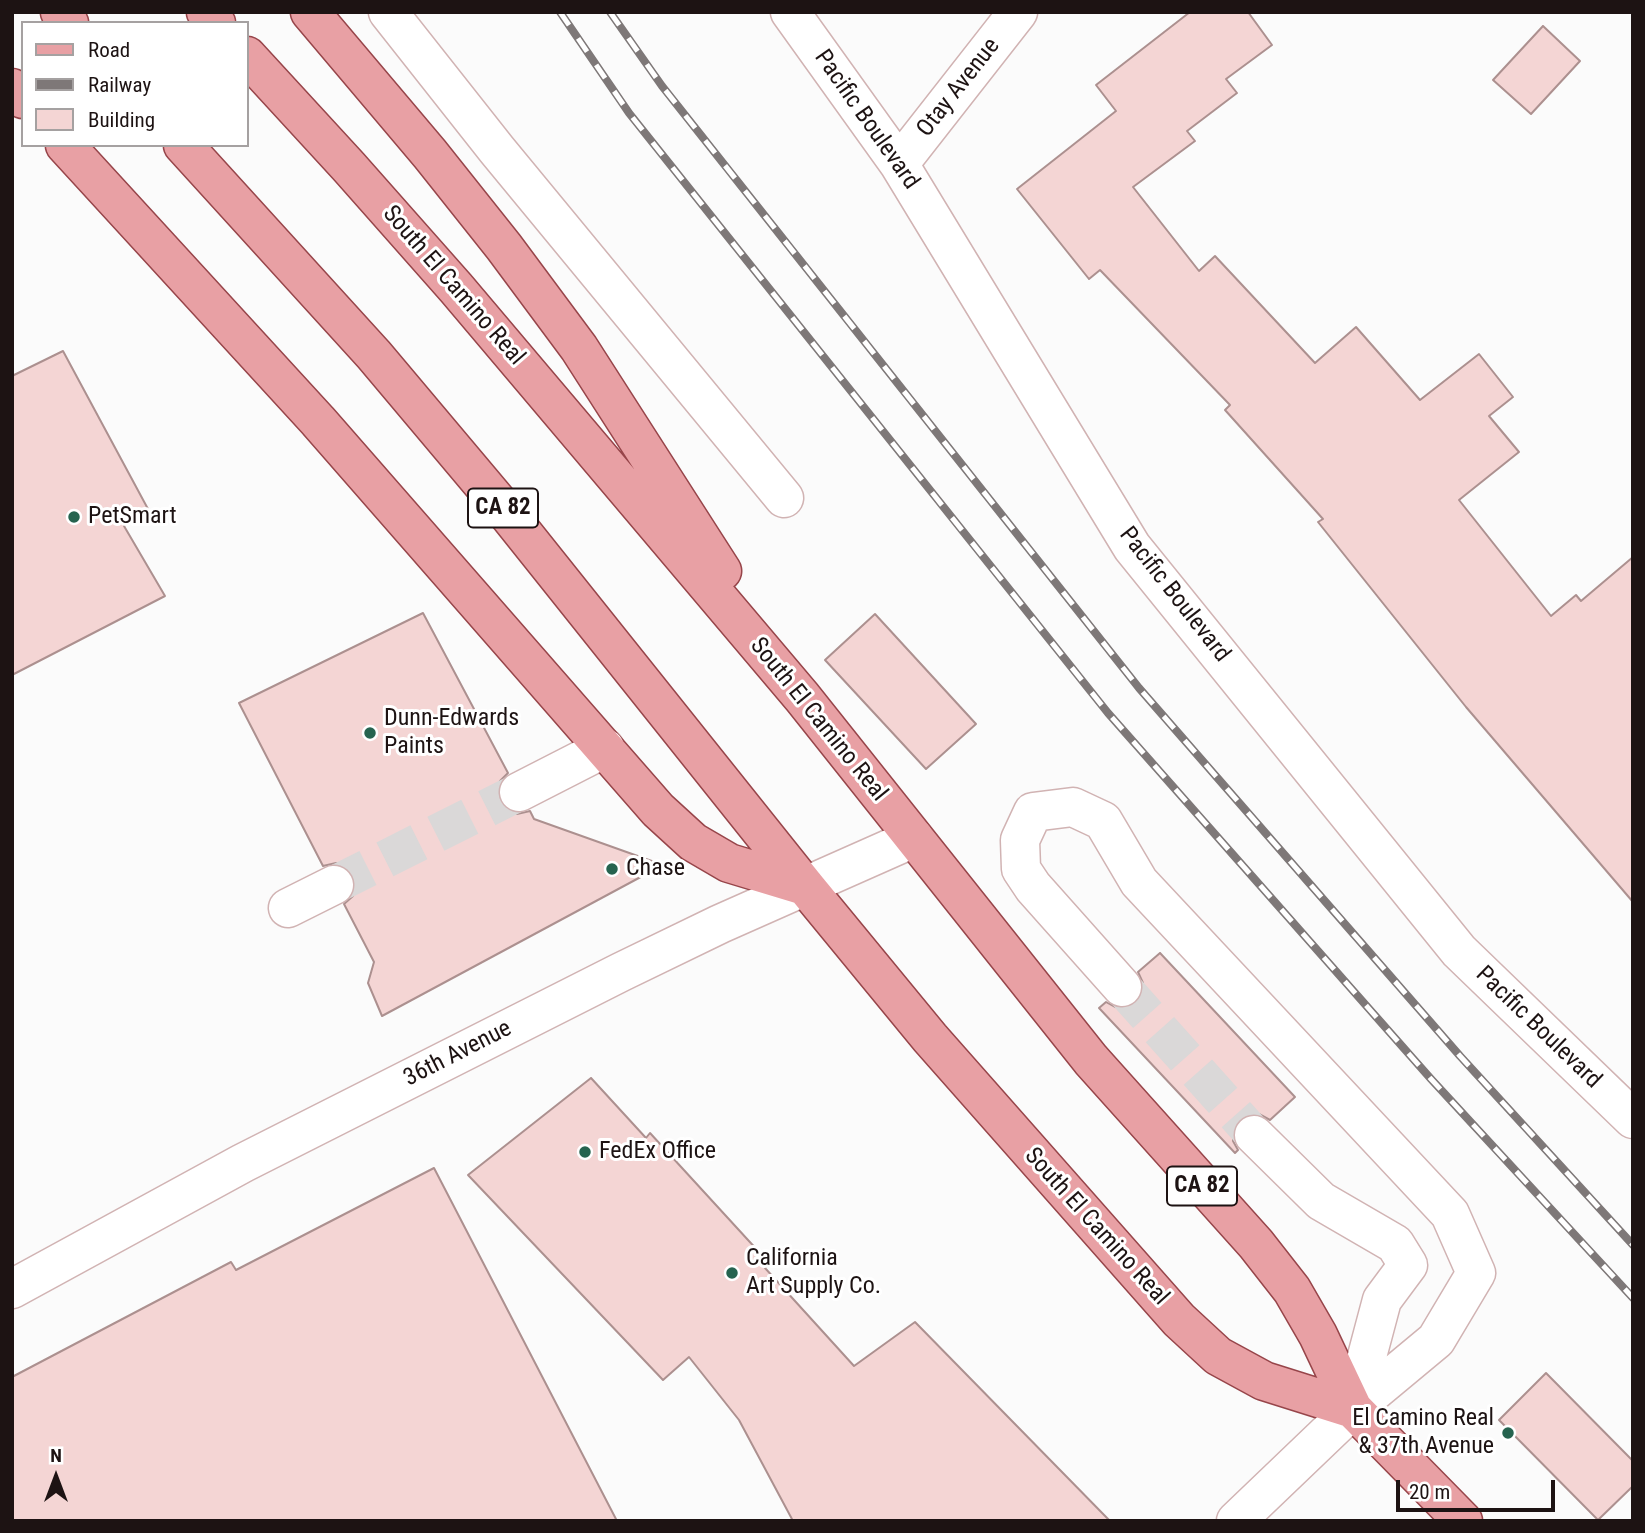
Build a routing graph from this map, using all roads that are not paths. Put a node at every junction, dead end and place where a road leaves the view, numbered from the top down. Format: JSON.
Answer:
{"nodes":[{"id":1,"x":310,"y":12,"type":"edge"},
{"id":2,"x":388,"y":12,"type":"edge"},
{"id":3,"x":790,"y":12,"type":"edge"},
{"id":4,"x":1018,"y":12,"type":"edge"},
{"id":5,"x":248,"y":57,"type":"edge"},
{"id":6,"x":67,"y":147,"type":"edge"},
{"id":7,"x":185,"y":147,"type":"edge"},
{"id":8,"x":899,"y":164,"type":"junction"},
{"id":9,"x":784,"y":498,"type":"dead end"},
{"id":10,"x":802,"y":697,"type":"junction"},
{"id":11,"x":605,"y":748,"type":"junction"},
{"id":12,"x":519,"y":792,"type":"tunnel mouth"},
{"id":13,"x":914,"y":838,"type":"junction"},
{"id":14,"x":334,"y":886,"type":"tunnel mouth"},
{"id":15,"x":805,"y":886,"type":"junction"},
{"id":16,"x":288,"y":908,"type":"dead end"},
{"id":17,"x":1122,"y":987,"type":"tunnel mouth"},
{"id":18,"x":1633,"y":1119,"type":"edge"},
{"id":19,"x":1254,"y":1135,"type":"tunnel mouth"},
{"id":20,"x":12,"y":1289,"type":"edge"},
{"id":21,"x":1353,"y":1409,"type":"junction"},
{"id":22,"x":1236,"y":1521,"type":"edge"},
{"id":23,"x":1463,"y":1521,"type":"edge"}],
"edges":[{"from":1,"to":10,"type":"main road"},
{"from":2,"to":9,"type":"street"},
{"from":3,"to":8,"type":"street","name":"Pacific Boulevard"},
{"from":4,"to":8,"type":"street","name":"Otay Avenue"},
{"from":5,"to":10,"type":"main road","name":"South El Camino Real","number":"CA 82"},
{"from":6,"to":11,"type":"main road"},
{"from":7,"to":15,"type":"main road","name":"South El Camino Real","number":"CA 82"},
{"from":8,"to":18,"type":"street","name":"Pacific Boulevard"},
{"from":10,"to":13,"type":"main road","name":"South El Camino Real","number":"CA 82"},
{"from":11,"to":12,"type":"street"},
{"from":11,"to":15,"type":"main road"},
{"from":13,"to":15,"type":"street","name":"36th Avenue"},
{"from":13,"to":21,"type":"main road","name":"South El Camino Real","number":"CA 82"},
{"from":14,"to":16,"type":"street"},
{"from":15,"to":20,"type":"street","name":"36th Avenue"},
{"from":15,"to":21,"type":"main road","name":"South El Camino Real","number":"CA 82"},
{"from":17,"to":21,"type":"street"},
{"from":19,"to":21,"type":"street"},
{"from":21,"to":22,"type":"street"},
{"from":21,"to":23,"type":"main road","name":"South El Camino Real","number":"CA 82"}]}
